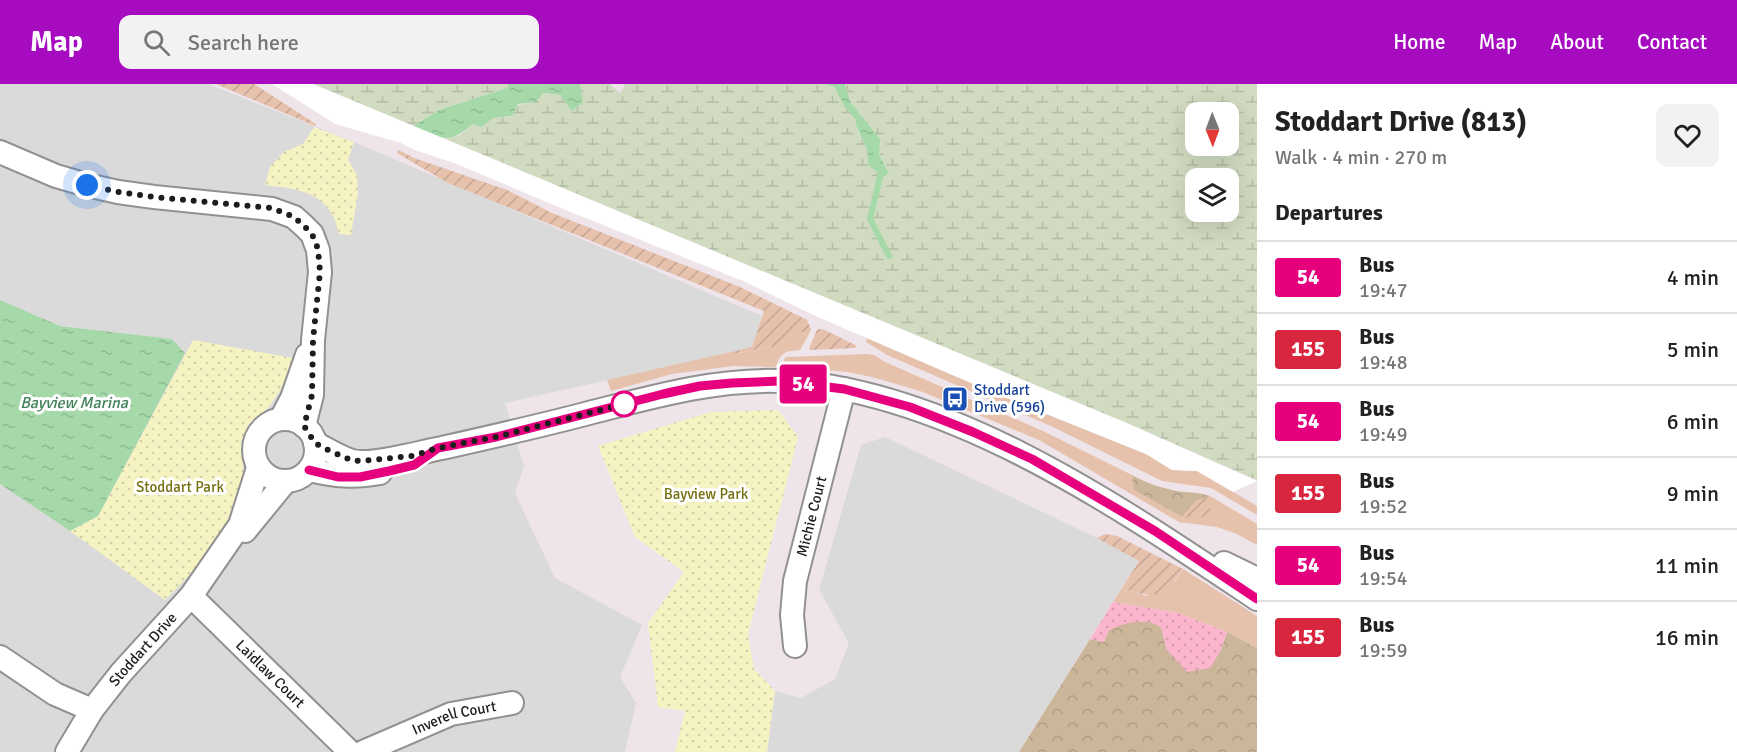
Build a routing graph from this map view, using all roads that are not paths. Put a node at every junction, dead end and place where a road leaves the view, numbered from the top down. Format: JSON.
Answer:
{"nodes":[{"id":1,"x":0,"y":152,"type":"edge"},
{"id":2,"x":313,"y":340,"type":"junction"},
{"id":3,"x":844,"y":389,"type":"junction"},
{"id":4,"x":281,"y":419,"type":"junction"},
{"id":5,"x":310,"y":434,"type":"junction"},
{"id":6,"x":438,"y":448,"type":"junction"},
{"id":7,"x":258,"y":468,"type":"junction"},
{"id":8,"x":309,"y":470,"type":"junction"},
{"id":9,"x":285,"y":482,"type":"junction"},
{"id":10,"x":1155,"y":531,"type":"junction"},
{"id":11,"x":222,"y":552,"type":"junction"},
{"id":12,"x":1257,"y":579,"type":"edge"},
{"id":13,"x":191,"y":596,"type":"junction"},
{"id":14,"x":1257,"y":599,"type":"edge"},
{"id":15,"x":795,"y":646,"type":"dead end"},
{"id":16,"x":0,"y":657,"type":"edge"},
{"id":17,"x":512,"y":703,"type":"dead end"},
{"id":18,"x":92,"y":710,"type":"junction"},
{"id":19,"x":67,"y":752,"type":"edge"},
{"id":20,"x":350,"y":752,"type":"edge"},
{"id":21,"x":363,"y":752,"type":"edge"}],
"edges":[{"from":1,"to":2,"type":"street"},
{"from":2,"to":4,"type":"street"},
{"from":2,"to":5,"type":"street"},
{"from":3,"to":6,"type":"street"},
{"from":3,"to":10,"type":"street"},
{"from":3,"to":15,"type":"street","name":"Michie Court"},
{"from":4,"to":5,"type":"street"},
{"from":4,"to":7,"type":"street"},
{"from":5,"to":6,"type":"street"},
{"from":5,"to":8,"type":"street"},
{"from":6,"to":8,"type":"street"},
{"from":7,"to":9,"type":"street"},
{"from":7,"to":11,"type":"street","name":"Stoddart Drive"},
{"from":8,"to":9,"type":"street"},
{"from":9,"to":11,"type":"street","name":"Stoddart Drive"},
{"from":10,"to":12,"type":"street"},
{"from":10,"to":14,"type":"street"},
{"from":11,"to":13,"type":"street","name":"Stoddart Drive"},
{"from":13,"to":18,"type":"street","name":"Stoddart Drive"},
{"from":13,"to":20,"type":"street","name":"Laidlaw Court"},
{"from":16,"to":18,"type":"street"},
{"from":17,"to":21,"type":"street","name":"Inverell Court"},
{"from":18,"to":19,"type":"street","name":"Stoddart Drive"}]}
